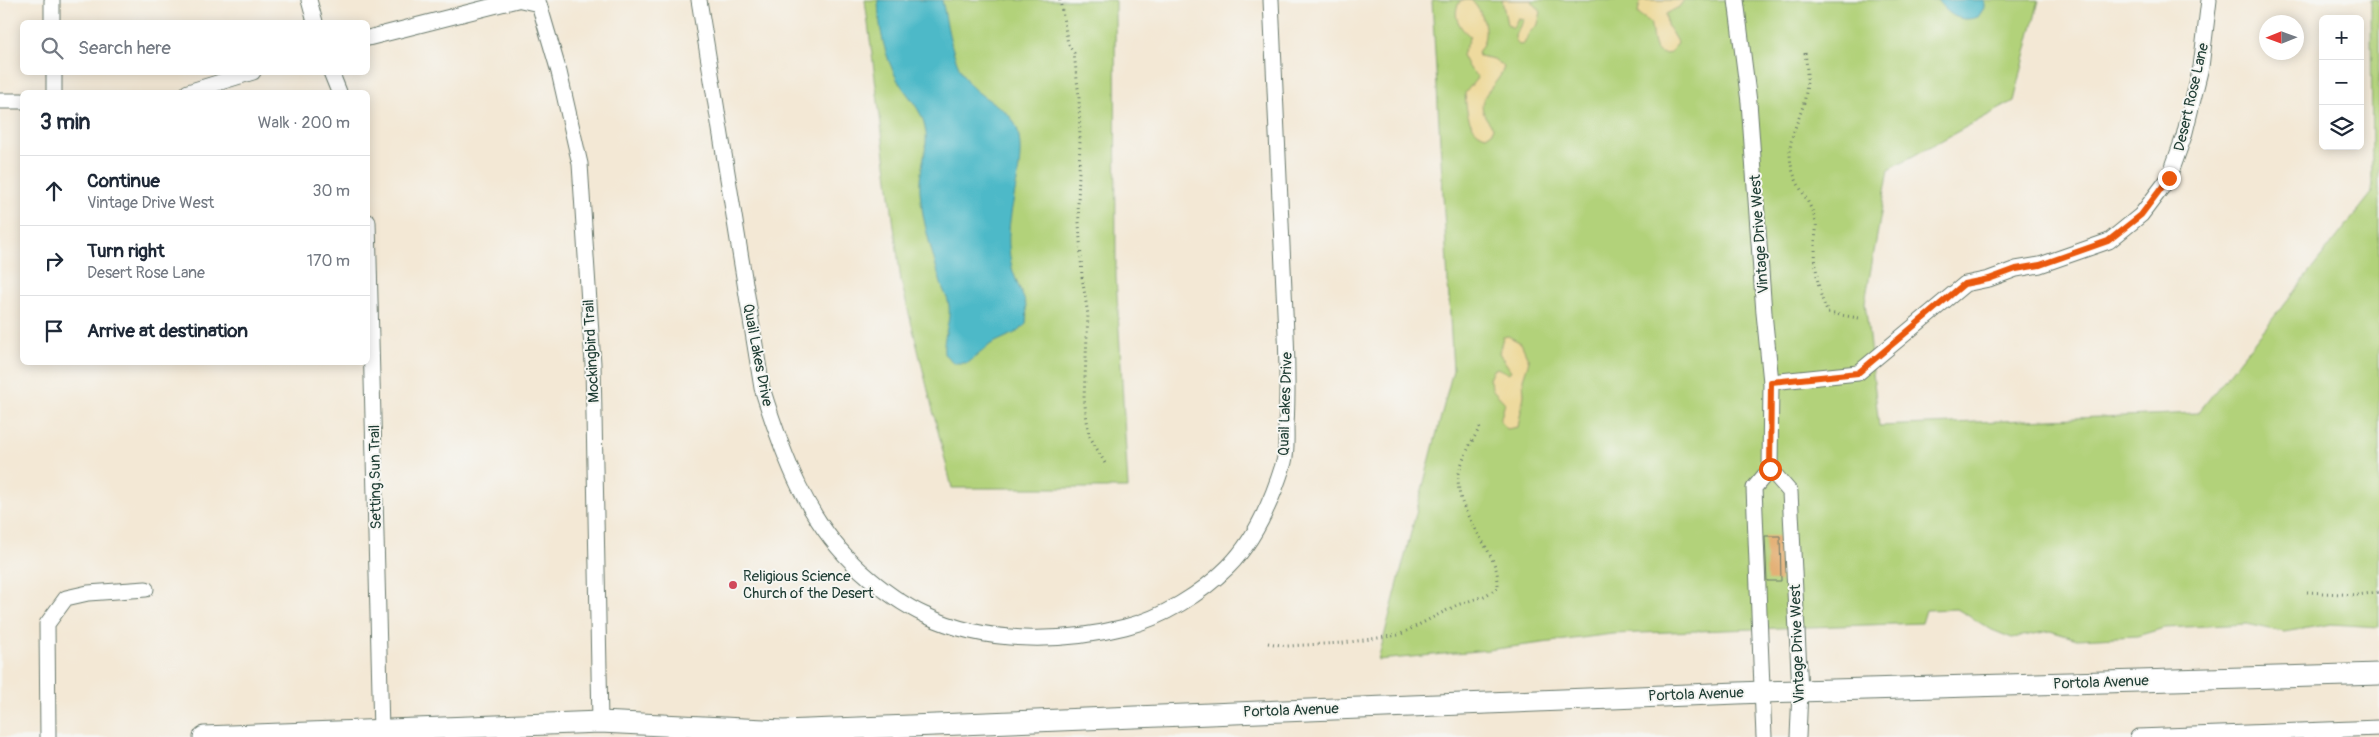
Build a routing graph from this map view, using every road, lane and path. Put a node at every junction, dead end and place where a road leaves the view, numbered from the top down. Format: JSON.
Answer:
{"nodes":[{"id":1,"x":52,"y":0,"type":"edge"},
{"id":2,"x":310,"y":0,"type":"edge"},
{"id":3,"x":517,"y":0,"type":"edge"},
{"id":4,"x":521,"y":0,"type":"edge"},
{"id":5,"x":699,"y":0,"type":"edge"},
{"id":6,"x":1060,"y":0,"type":"edge"},
{"id":7,"x":1271,"y":0,"type":"edge"},
{"id":8,"x":1736,"y":0,"type":"edge"},
{"id":9,"x":2209,"y":0,"type":"edge"},
{"id":10,"x":52,"y":20,"type":"edge"},
{"id":11,"x":315,"y":20,"type":"edge"},
{"id":12,"x":370,"y":37,"type":"edge"},
{"id":13,"x":1805,"y":53,"type":"dead end"},
{"id":14,"x":54,"y":75,"type":"edge"},
{"id":15,"x":243,"y":75,"type":"edge"},
{"id":16,"x":332,"y":75,"type":"edge"},
{"id":17,"x":54,"y":90,"type":"edge"},
{"id":18,"x":194,"y":90,"type":"edge"},
{"id":19,"x":338,"y":90,"type":"edge"},
{"id":20,"x":0,"y":101,"type":"edge"},
{"id":21,"x":20,"y":101,"type":"edge"},
{"id":22,"x":370,"y":300,"type":"edge"},
{"id":23,"x":1859,"y":318,"type":"dead end"},
{"id":24,"x":1771,"y":382,"type":"junction"},
{"id":25,"x":1482,"y":424,"type":"dead end"},
{"id":26,"x":1106,"y":465,"type":"dead end"},
{"id":27,"x":1770,"y":469,"type":"junction"},
{"id":28,"x":146,"y":589,"type":"dead end"},
{"id":29,"x":2307,"y":592,"type":"dead end"},
{"id":30,"x":2379,"y":592,"type":"edge"},
{"id":31,"x":1268,"y":644,"type":"dead end"},
{"id":32,"x":2379,"y":674,"type":"edge"},
{"id":33,"x":1800,"y":691,"type":"junction"},
{"id":34,"x":1763,"y":692,"type":"junction"},
{"id":35,"x":600,"y":722,"type":"junction"},
{"id":36,"x":2379,"y":728,"type":"edge"},
{"id":37,"x":381,"y":731,"type":"junction"},
{"id":38,"x":819,"y":733,"type":"edge"},
{"id":39,"x":48,"y":737,"type":"edge"},
{"id":40,"x":204,"y":737,"type":"edge"},
{"id":41,"x":1764,"y":737,"type":"edge"},
{"id":42,"x":1798,"y":737,"type":"edge"},
{"id":43,"x":2138,"y":737,"type":"edge"}],
"edges":[{"from":1,"to":10,"type":"street"},
{"from":2,"to":11,"type":"street"},
{"from":3,"to":12,"type":"street"},
{"from":4,"to":35,"type":"street","name":"Mockingbird Trail"},
{"from":5,"to":7,"type":"street","name":"Quail Lakes Drive"},
{"from":6,"to":26,"type":"path"},
{"from":8,"to":24,"type":"street","name":"Vintage Drive West"},
{"from":9,"to":24,"type":"street","name":"Desert Rose Lane"},
{"from":13,"to":23,"type":"path"},
{"from":14,"to":17,"type":"street"},
{"from":15,"to":18,"type":"street"},
{"from":16,"to":19,"type":"street"},
{"from":20,"to":21,"type":"street"},
{"from":22,"to":37,"type":"street","name":"Setting Sun Trail"},
{"from":24,"to":27,"type":"street","name":"Vintage Drive West"},
{"from":25,"to":31,"type":"path"},
{"from":27,"to":33,"type":"street","name":"Vintage Drive West"},
{"from":27,"to":34,"type":"street"},
{"from":28,"to":39,"type":"street"},
{"from":29,"to":30,"type":"path"},
{"from":32,"to":33,"type":"street","name":"Portola Avenue"},
{"from":33,"to":34,"type":"street","name":"Portola Avenue"},
{"from":33,"to":42,"type":"street","name":"Vintage Drive West"},
{"from":34,"to":38,"type":"street","name":"Portola Avenue"},
{"from":34,"to":41,"type":"street"},
{"from":35,"to":37,"type":"street","name":"Portola Avenue"},
{"from":35,"to":38,"type":"street","name":"Portola Avenue"},
{"from":36,"to":43,"type":"street"},
{"from":37,"to":40,"type":"street","name":"Portola Avenue"}]}
